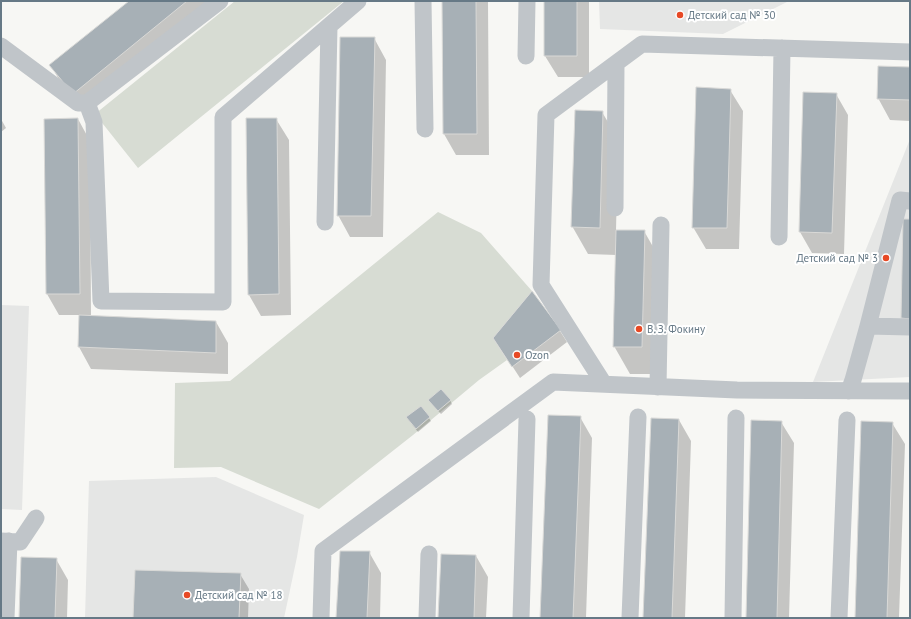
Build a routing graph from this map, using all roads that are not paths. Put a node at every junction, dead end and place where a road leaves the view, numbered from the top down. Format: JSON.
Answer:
{"nodes":[{"id":1,"x":220,"y":1,"type":"edge"},
{"id":2,"x":358,"y":1,"type":"edge"},
{"id":3,"x":423,"y":1,"type":"edge"},
{"id":4,"x":527,"y":1,"type":"edge"},
{"id":5,"x":328,"y":26,"type":"junction"},
{"id":6,"x":1,"y":47,"type":"edge"},
{"id":7,"x":782,"y":48,"type":"junction"},
{"id":8,"x":910,"y":52,"type":"edge"},
{"id":9,"x":526,"y":56,"type":"dead end"},
{"id":10,"x":616,"y":64,"type":"junction"},
{"id":11,"x":87,"y":103,"type":"junction"},
{"id":12,"x":425,"y":129,"type":"dead end"},
{"id":13,"x":910,"y":201,"type":"edge"},
{"id":14,"x":615,"y":208,"type":"dead end"},
{"id":15,"x":325,"y":222,"type":"dead end"},
{"id":16,"x":661,"y":225,"type":"dead end"},
{"id":17,"x":779,"y":237,"type":"dead end"},
{"id":18,"x":868,"y":326,"type":"junction"},
{"id":19,"x":910,"y":327,"type":"edge"},
{"id":20,"x":604,"y":384,"type":"junction"},
{"id":21,"x":658,"y":387,"type":"junction"},
{"id":22,"x":849,"y":391,"type":"junction"},
{"id":23,"x":910,"y":391,"type":"edge"},
{"id":24,"x":638,"y":417,"type":"dead end"},
{"id":25,"x":736,"y":418,"type":"dead end"},
{"id":26,"x":527,"y":419,"type":"dead end"},
{"id":27,"x":847,"y":420,"type":"dead end"},
{"id":28,"x":36,"y":518,"type":"dead end"},
{"id":29,"x":5,"y":541,"type":"edge"},
{"id":30,"x":429,"y":554,"type":"dead end"},
{"id":31,"x":6,"y":618,"type":"edge"},
{"id":32,"x":321,"y":618,"type":"edge"},
{"id":33,"x":427,"y":618,"type":"edge"},
{"id":34,"x":521,"y":618,"type":"edge"},
{"id":35,"x":630,"y":618,"type":"edge"},
{"id":36,"x":733,"y":618,"type":"edge"},
{"id":37,"x":839,"y":618,"type":"edge"}],
"edges":[{"from":1,"to":11,"type":"lane"},
{"from":2,"to":5,"type":"lane"},
{"from":3,"to":12,"type":"lane"},
{"from":4,"to":9,"type":"lane"},
{"from":5,"to":11,"type":"lane"},
{"from":5,"to":15,"type":"lane"},
{"from":6,"to":11,"type":"lane"},
{"from":7,"to":8,"type":"lane"},
{"from":7,"to":10,"type":"lane"},
{"from":7,"to":17,"type":"lane"},
{"from":10,"to":14,"type":"lane"},
{"from":10,"to":20,"type":"lane"},
{"from":13,"to":18,"type":"lane"},
{"from":16,"to":21,"type":"lane"},
{"from":18,"to":19,"type":"lane"},
{"from":18,"to":22,"type":"lane"},
{"from":20,"to":21,"type":"lane"},
{"from":20,"to":32,"type":"lane"},
{"from":21,"to":22,"type":"lane"},
{"from":22,"to":23,"type":"lane"},
{"from":24,"to":35,"type":"lane"},
{"from":25,"to":36,"type":"lane"},
{"from":26,"to":34,"type":"lane"},
{"from":27,"to":37,"type":"lane"},
{"from":28,"to":29,"type":"lane"},
{"from":29,"to":31,"type":"lane"},
{"from":30,"to":33,"type":"lane"}]}
